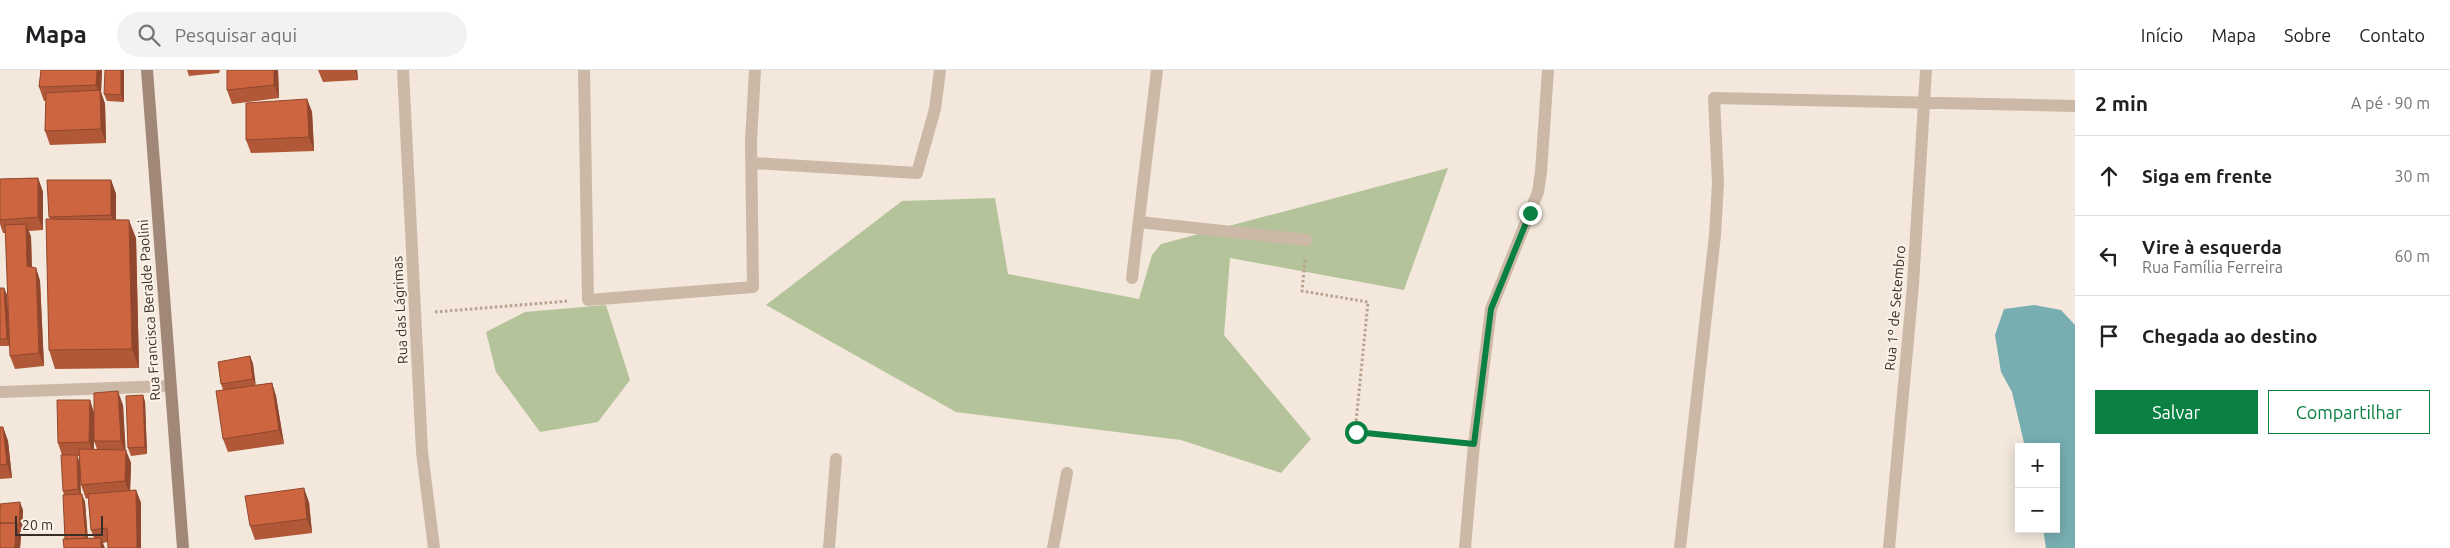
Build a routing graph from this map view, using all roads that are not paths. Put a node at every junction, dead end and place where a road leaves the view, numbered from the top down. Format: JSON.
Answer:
{"nodes":[{"id":1,"x":147,"y":70,"type":"edge"},
{"id":2,"x":403,"y":70,"type":"edge"},
{"id":3,"x":584,"y":70,"type":"edge"},
{"id":4,"x":754,"y":70,"type":"edge"},
{"id":5,"x":940,"y":70,"type":"edge"},
{"id":6,"x":1157,"y":70,"type":"edge"},
{"id":7,"x":1548,"y":70,"type":"edge"},
{"id":8,"x":1926,"y":70,"type":"edge"},
{"id":9,"x":1923,"y":101,"type":"junction"},
{"id":10,"x":2075,"y":106,"type":"edge"},
{"id":11,"x":752,"y":163,"type":"junction"},
{"id":12,"x":1139,"y":222,"type":"junction"},
{"id":13,"x":1306,"y":240,"type":"road end"},
{"id":14,"x":1132,"y":278,"type":"dead end"},
{"id":15,"x":170,"y":386,"type":"junction"},
{"id":16,"x":0,"y":392,"type":"edge"},
{"id":17,"x":836,"y":459,"type":"dead end"},
{"id":18,"x":1067,"y":472,"type":"dead end"},
{"id":19,"x":183,"y":548,"type":"edge"},
{"id":20,"x":434,"y":548,"type":"edge"},
{"id":21,"x":829,"y":548,"type":"edge"},
{"id":22,"x":1052,"y":548,"type":"edge"},
{"id":23,"x":1465,"y":548,"type":"edge"},
{"id":24,"x":1680,"y":548,"type":"edge"},
{"id":25,"x":1889,"y":548,"type":"edge"}],
"edges":[{"from":1,"to":15,"type":"main road","name":"Rua Francisca Beralde Paolini"},
{"from":2,"to":20,"type":"street","name":"Rua das Lágrimas"},
{"from":3,"to":11,"type":"street"},
{"from":4,"to":11,"type":"street"},
{"from":5,"to":11,"type":"street"},
{"from":6,"to":12,"type":"street"},
{"from":7,"to":23,"type":"street"},
{"from":8,"to":9,"type":"street","name":"Rua 1º de Setembro"},
{"from":9,"to":10,"type":"street"},
{"from":9,"to":24,"type":"street"},
{"from":9,"to":25,"type":"street","name":"Rua 1º de Setembro"},
{"from":12,"to":13,"type":"street"},
{"from":12,"to":14,"type":"street"},
{"from":15,"to":16,"type":"street"},
{"from":15,"to":19,"type":"main road","name":"Rua Francisca Beralde Paolini"},
{"from":17,"to":21,"type":"street"},
{"from":18,"to":22,"type":"street"}]}
